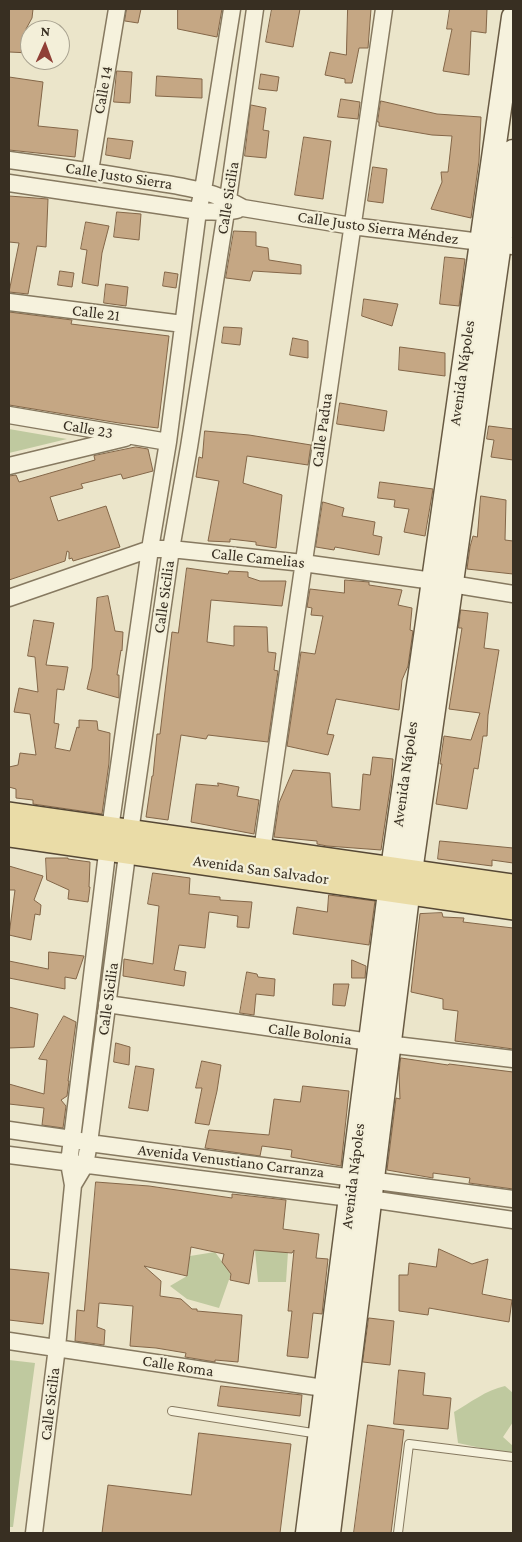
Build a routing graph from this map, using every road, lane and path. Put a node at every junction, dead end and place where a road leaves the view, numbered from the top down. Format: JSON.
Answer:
{"nodes":[{"id":1,"x":117,"y":9,"type":"edge"},
{"id":2,"x":232,"y":9,"type":"edge"},
{"id":3,"x":255,"y":9,"type":"edge"},
{"id":4,"x":384,"y":9,"type":"edge"},
{"id":5,"x":513,"y":17,"type":"edge"},
{"id":6,"x":513,"y":151,"type":"edge"},
{"id":7,"x":9,"y":160,"type":"edge"},
{"id":8,"x":90,"y":171,"type":"junction"},
{"id":9,"x":9,"y":183,"type":"edge"},
{"id":10,"x":203,"y":190,"type":"junction"},
{"id":11,"x":227,"y":206,"type":"junction"},
{"id":12,"x":198,"y":211,"type":"junction"},
{"id":13,"x":352,"y":226,"type":"junction"},
{"id":14,"x":498,"y":244,"type":"edge"},
{"id":15,"x":9,"y":302,"type":"edge"},
{"id":16,"x":183,"y":324,"type":"junction"},
{"id":17,"x":9,"y":415,"type":"edge"},
{"id":18,"x":132,"y":436,"type":"junction"},
{"id":19,"x":168,"y":442,"type":"junction"},
{"id":20,"x":9,"y":466,"type":"edge"},
{"id":21,"x":171,"y":549,"type":"junction"},
{"id":22,"x":150,"y":550,"type":"junction"},
{"id":23,"x":303,"y":563,"type":"junction"},
{"id":24,"x":442,"y":583,"type":"junction"},
{"id":25,"x":513,"y":594,"type":"edge"},
{"id":26,"x":9,"y":598,"type":"edge"},
{"id":27,"x":9,"y":815,"type":"edge"},
{"id":28,"x":9,"y":834,"type":"edge"},
{"id":29,"x":119,"y":840,"type":"junction"},
{"id":30,"x":262,"y":851,"type":"junction"},
{"id":31,"x":400,"y":881,"type":"junction"},
{"id":32,"x":513,"y":887,"type":"edge"},
{"id":33,"x":513,"y":907,"type":"edge"},
{"id":34,"x":107,"y":1004,"type":"junction"},
{"id":35,"x":380,"y":1043,"type":"junction"},
{"id":36,"x":513,"y":1059,"type":"edge"},
{"id":37,"x":9,"y":1130,"type":"edge"},
{"id":38,"x":72,"y":1139,"type":"junction"},
{"id":39,"x":89,"y":1143,"type":"junction"},
{"id":40,"x":9,"y":1155,"type":"edge"},
{"id":41,"x":77,"y":1164,"type":"junction"},
{"id":42,"x":361,"y":1189,"type":"junction"},
{"id":43,"x":513,"y":1199,"type":"edge"},
{"id":44,"x":513,"y":1220,"type":"edge"},
{"id":45,"x":9,"y":1341,"type":"edge"},
{"id":46,"x":57,"y":1347,"type":"junction"},
{"id":47,"x":336,"y":1390,"type":"junction"},
{"id":48,"x":172,"y":1411,"type":"dead end"},
{"id":49,"x":320,"y":1434,"type":"junction"},
{"id":50,"x":513,"y":1457,"type":"edge"},
{"id":51,"x":34,"y":1533,"type":"edge"},
{"id":52,"x":307,"y":1533,"type":"edge"},
{"id":53,"x":329,"y":1533,"type":"edge"},
{"id":54,"x":398,"y":1533,"type":"edge"}],
"edges":[{"from":1,"to":8,"type":"street","name":"Calle 14"},
{"from":2,"to":10,"type":"street","name":"Calle Sicilia"},
{"from":3,"to":11,"type":"street","name":"Calle Sicilia"},
{"from":4,"to":13,"type":"street","name":"Calle Padua"},
{"from":5,"to":14,"type":"main road","name":"Avenida Nápoles"},
{"from":6,"to":14,"type":"main road","name":"Avenida Nápoles"},
{"from":7,"to":8,"type":"street","name":"Calle Justo Sierra"},
{"from":8,"to":10,"type":"street","name":"Calle Justo Sierra"},
{"from":9,"to":12,"type":"street","name":"Calle Justo Sierra"},
{"from":10,"to":11,"type":"street","name":"Calle Justo Sierra"},
{"from":10,"to":12,"type":"street","name":"Calle Sicilia"},
{"from":11,"to":12,"type":"street","name":"Calle Justo Sierra"},
{"from":11,"to":13,"type":"street","name":"Calle Justo Sierra Méndez"},
{"from":11,"to":21,"type":"street","name":"Calle Sicilia"},
{"from":12,"to":16,"type":"street","name":"Calle Sicilia"},
{"from":13,"to":14,"type":"street","name":"Calle Justo Sierra Méndez"},
{"from":13,"to":23,"type":"street","name":"Calle Padua"},
{"from":14,"to":24,"type":"main road","name":"Avenida Nápoles"},
{"from":15,"to":16,"type":"street","name":"Calle 21"},
{"from":16,"to":19,"type":"street","name":"Calle Sicilia"},
{"from":17,"to":18,"type":"street","name":"Calle 23"},
{"from":18,"to":19,"type":"street","name":"Calle 23"},
{"from":18,"to":20,"type":"street"},
{"from":19,"to":22,"type":"street","name":"Calle Sicilia"},
{"from":21,"to":22,"type":"street","name":"Calle Camelias"},
{"from":21,"to":23,"type":"street","name":"Calle Camelias"},
{"from":21,"to":29,"type":"street","name":"Calle Sicilia"},
{"from":22,"to":26,"type":"street","name":"Calle Camelias"},
{"from":22,"to":29,"type":"street","name":"Calle Sicilia"},
{"from":23,"to":24,"type":"street","name":"Calle Camelias"},
{"from":23,"to":30,"type":"street","name":"Calle Padua"},
{"from":24,"to":25,"type":"street","name":"Calle Camelias"},
{"from":24,"to":31,"type":"main road","name":"Avenida Nápoles"},
{"from":27,"to":29,"type":"main road","name":"Avenida San Salvador"},
{"from":28,"to":29,"type":"main road","name":"Avenida San Salvador"},
{"from":29,"to":30,"type":"main road","name":"Avenida San Salvador"},
{"from":29,"to":31,"type":"main road","name":"Avenida San Salvador"},
{"from":29,"to":34,"type":"street","name":"Calle Sicilia"},
{"from":29,"to":38,"type":"street","name":"Calle Sicilia"},
{"from":30,"to":31,"type":"main road","name":"Avenida San Salvador"},
{"from":31,"to":32,"type":"main road","name":"Avenida San Salvador"},
{"from":31,"to":33,"type":"main road","name":"Avenida San Salvador"},
{"from":31,"to":35,"type":"main road","name":"Avenida Nápoles"},
{"from":34,"to":35,"type":"street","name":"Calle Bolonia"},
{"from":34,"to":39,"type":"street","name":"Calle Sicilia"},
{"from":35,"to":36,"type":"street","name":"Calle Bolonia"},
{"from":35,"to":42,"type":"main road","name":"Avenida Nápoles"},
{"from":37,"to":38,"type":"street","name":"Avenida Venustiano Carranza"},
{"from":38,"to":39,"type":"street","name":"Avenida Venustiano Carranza"},
{"from":38,"to":41,"type":"street","name":"Calle Sicilia"},
{"from":39,"to":41,"type":"street","name":"Calle Sicilia"},
{"from":39,"to":42,"type":"street","name":"Avenida Venustiano Carranza"},
{"from":40,"to":41,"type":"street","name":"Avenida Venustiano Carranza"},
{"from":41,"to":42,"type":"street","name":"Avenida Venustiano Carranza"},
{"from":41,"to":46,"type":"street","name":"Calle Sicilia"},
{"from":42,"to":43,"type":"street","name":"Avenida Venustiano Carranza"},
{"from":42,"to":44,"type":"street","name":"Avenida Venustiano Carranza"},
{"from":42,"to":47,"type":"main road","name":"Avenida Nápoles"},
{"from":45,"to":46,"type":"street","name":"Calle Roma"},
{"from":46,"to":47,"type":"street","name":"Calle Roma"},
{"from":46,"to":51,"type":"street","name":"Calle Sicilia"},
{"from":47,"to":49,"type":"main road","name":"Avenida Nápoles"},
{"from":47,"to":53,"type":"main road","name":"Avenida Nápoles"},
{"from":48,"to":49,"type":"lane"},
{"from":49,"to":52,"type":"main road","name":"Avenida Nápoles"},
{"from":50,"to":54,"type":"lane"}]}
